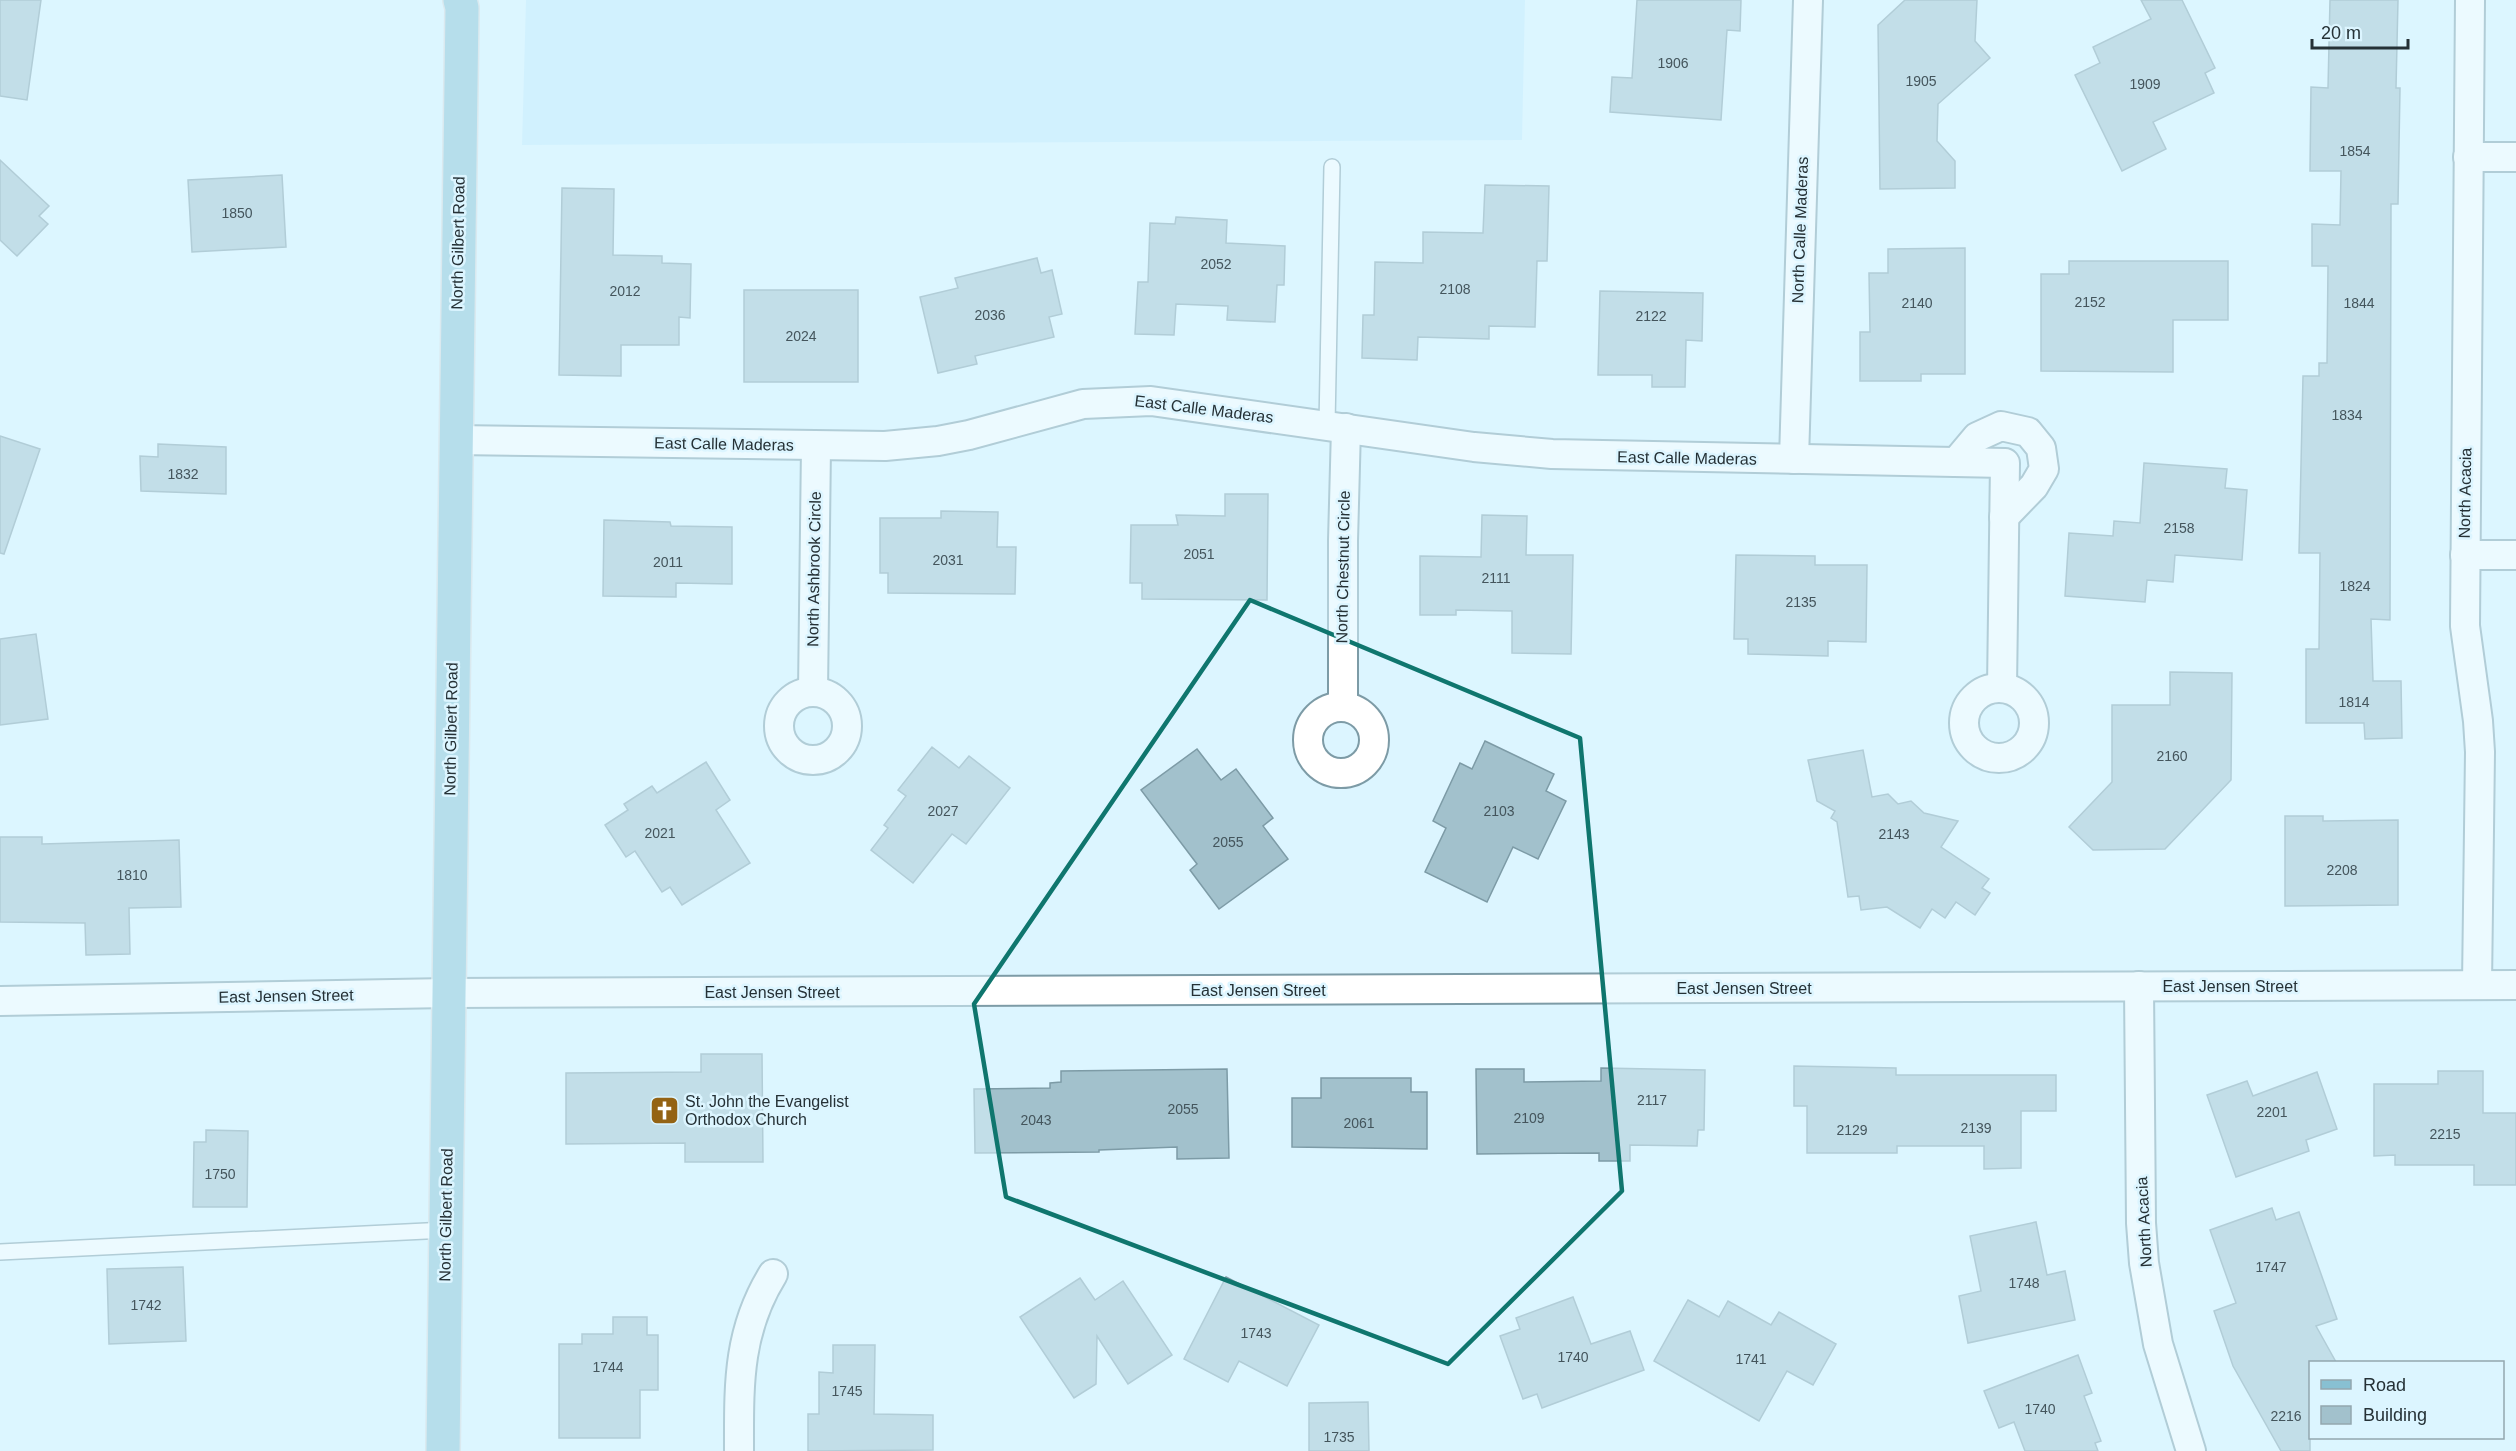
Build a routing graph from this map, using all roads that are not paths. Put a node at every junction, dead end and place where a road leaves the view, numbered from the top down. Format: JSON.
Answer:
{"nodes":[{"id":1,"x":1808,"y":0,"type":"edge"},
{"id":2,"x":2470,"y":0,"type":"edge"},
{"id":3,"x":462,"y":2,"type":"edge"},
{"id":4,"x":2516,"y":157,"type":"edge"},
{"id":5,"x":2468,"y":158,"type":"junction"},
{"id":6,"x":1332,"y":166,"type":"dead end"},
{"id":7,"x":1336,"y":426,"type":"junction"},
{"id":8,"x":455,"y":440,"type":"junction"},
{"id":9,"x":816,"y":446,"type":"junction"},
{"id":10,"x":1794,"y":459,"type":"junction"},
{"id":11,"x":1956,"y":462,"type":"junction"},
{"id":12,"x":2004,"y":517,"type":"junction"},
{"id":13,"x":2465,"y":555,"type":"junction"},
{"id":14,"x":2516,"y":555,"type":"edge"},
{"id":15,"x":2002,"y":687,"type":"dead end"},
{"id":16,"x":813,"y":692,"type":"dead end"},
{"id":17,"x":1343,"y":707,"type":"dead end"},
{"id":18,"x":2477,"y":985,"type":"junction"},
{"id":19,"x":2516,"y":985,"type":"edge"},
{"id":20,"x":2139,"y":986,"type":"junction"},
{"id":21,"x":448,"y":993,"type":"junction"},
{"id":22,"x":0,"y":1001,"type":"edge"},
{"id":23,"x":446,"y":1230,"type":"junction"},
{"id":24,"x":0,"y":1252,"type":"edge"},
{"id":25,"x":773,"y":1274,"type":"dead end"},
{"id":26,"x":442,"y":1451,"type":"edge"},
{"id":27,"x":739,"y":1451,"type":"edge"},
{"id":28,"x":2191,"y":1451,"type":"edge"}],
"edges":[{"from":1,"to":10,"type":"street","name":"North Calle Maderas"},
{"from":2,"to":5,"type":"street","name":"North Acacia"},
{"from":3,"to":8,"type":"main road","name":"North Gilbert Road"},
{"from":4,"to":5,"type":"street"},
{"from":5,"to":13,"type":"street","name":"North Acacia"},
{"from":6,"to":7,"type":"lane"},
{"from":7,"to":9,"type":"street","name":"East Calle Maderas"},
{"from":7,"to":10,"type":"street","name":"East Calle Maderas"},
{"from":7,"to":17,"type":"street","name":"North Chestnut Circle"},
{"from":8,"to":9,"type":"street","name":"East Calle Maderas"},
{"from":8,"to":21,"type":"main road","name":"North Gilbert Road"},
{"from":9,"to":16,"type":"street","name":"North Ashbrook Circle"},
{"from":10,"to":11,"type":"street","name":"East Calle Maderas"},
{"from":11,"to":12,"type":"street","name":"East Calle Maderas"},
{"from":11,"to":12,"type":"street"},
{"from":12,"to":15,"type":"street","name":"East Calle Maderas"},
{"from":13,"to":14,"type":"street"},
{"from":13,"to":18,"type":"street","name":"North Acacia"},
{"from":18,"to":19,"type":"street","name":"East Jensen Street"},
{"from":18,"to":20,"type":"street","name":"East Jensen Street"},
{"from":20,"to":21,"type":"street","name":"East Jensen Street"},
{"from":20,"to":28,"type":"street","name":"North Acacia"},
{"from":21,"to":22,"type":"street","name":"East Jensen Street"},
{"from":21,"to":23,"type":"main road","name":"North Gilbert Road"},
{"from":23,"to":24,"type":"lane"},
{"from":23,"to":26,"type":"main road","name":"North Gilbert Road"},
{"from":25,"to":27,"type":"street"}]}
